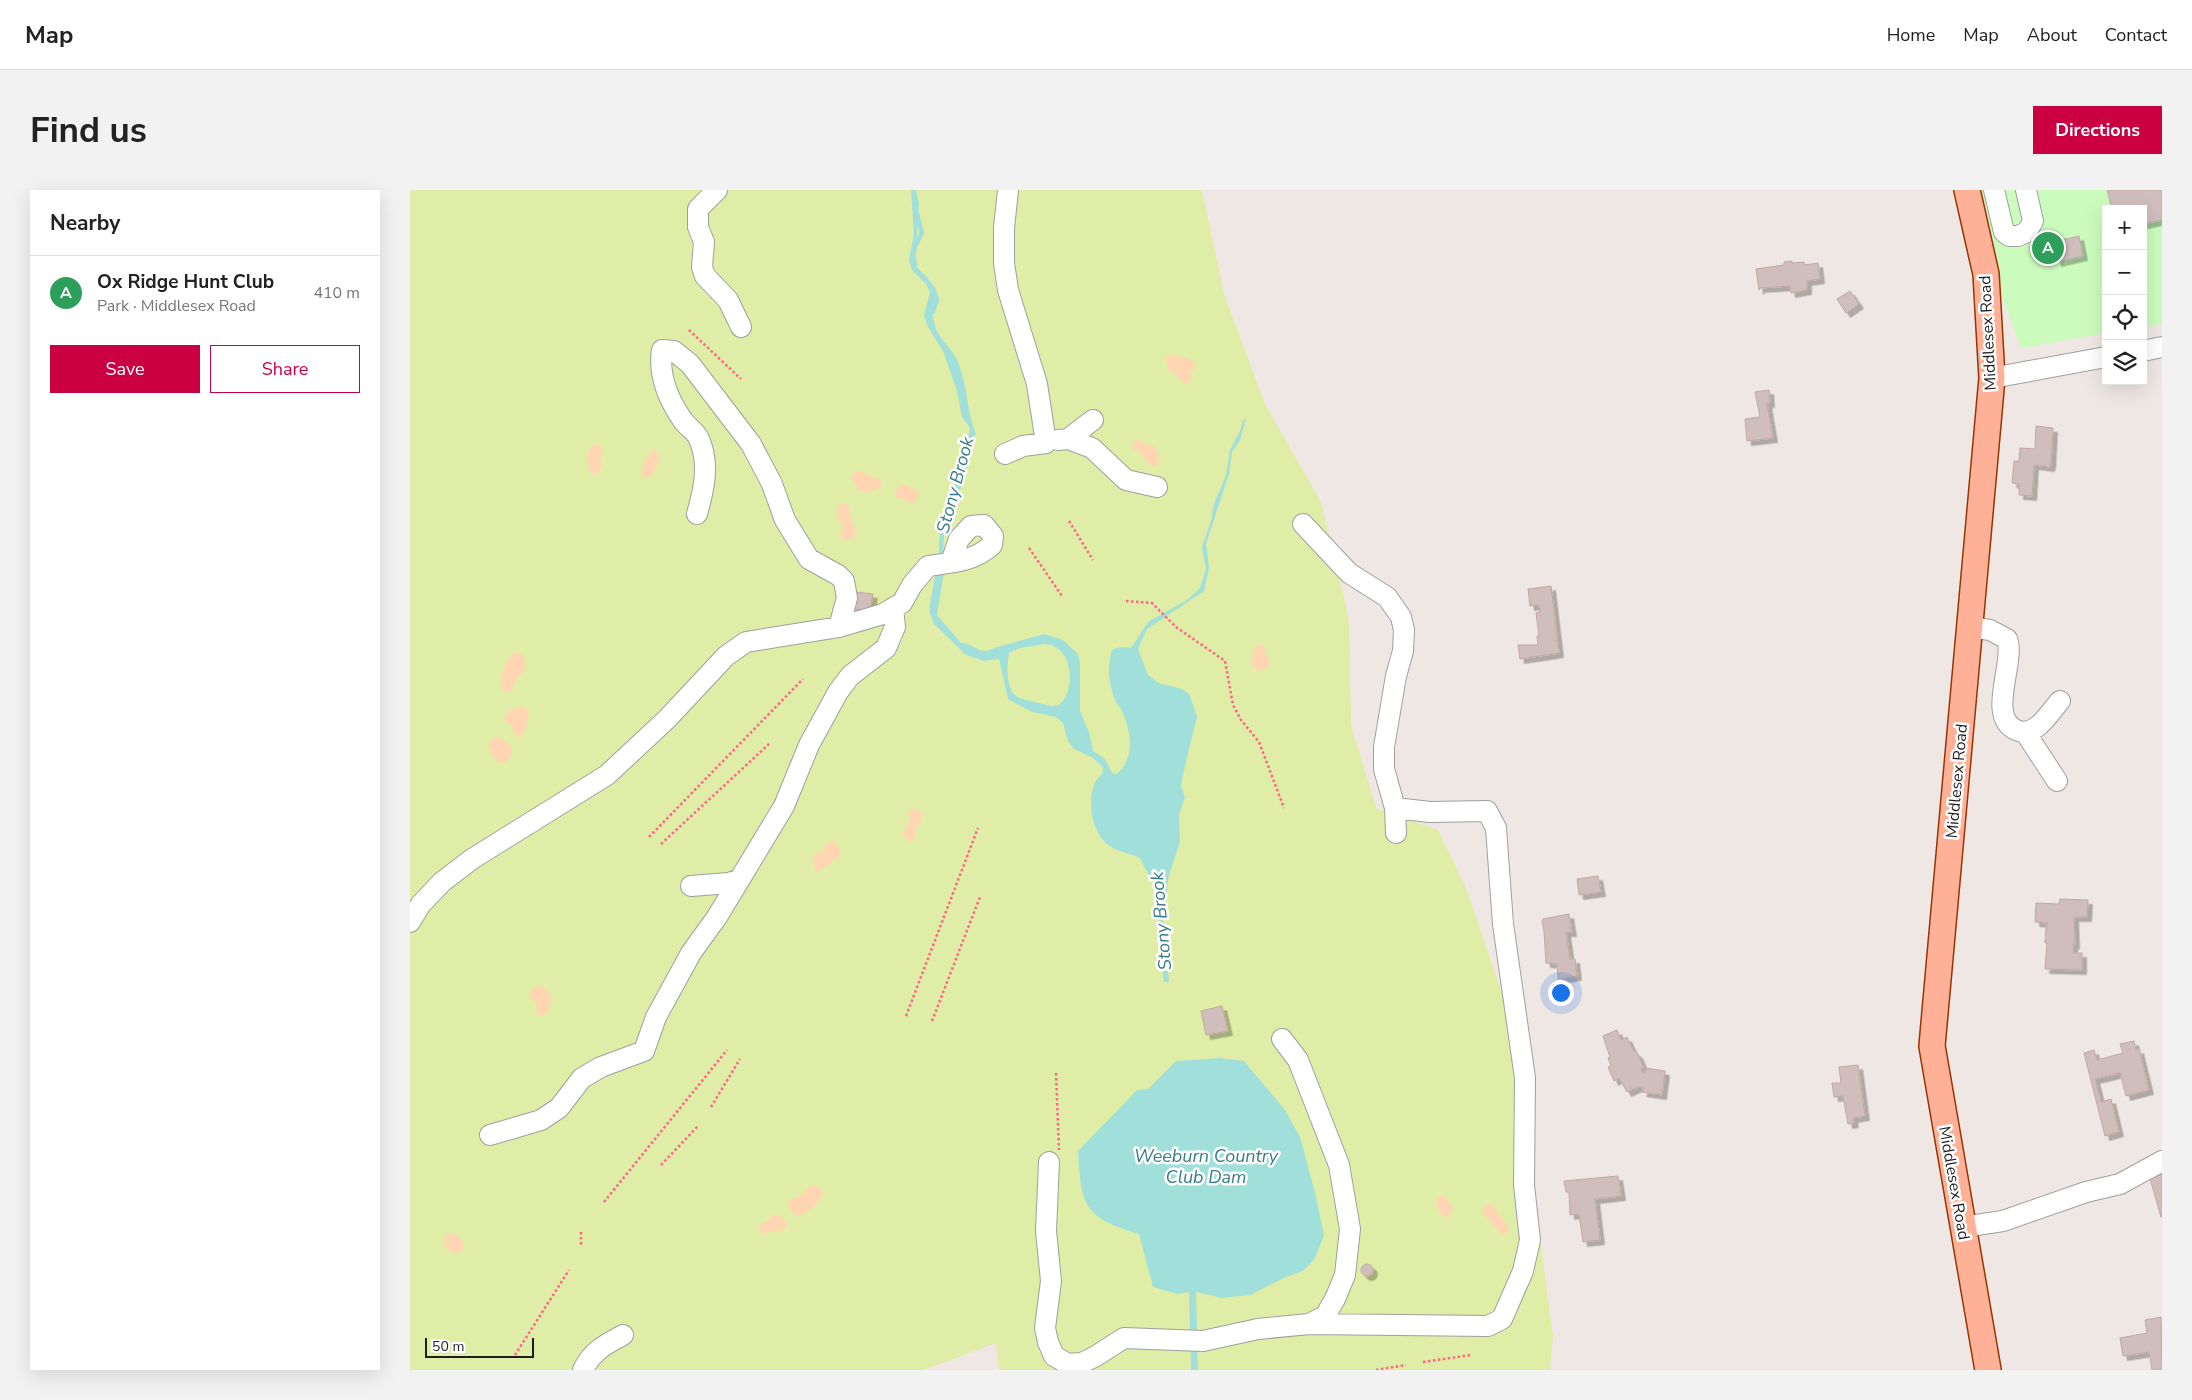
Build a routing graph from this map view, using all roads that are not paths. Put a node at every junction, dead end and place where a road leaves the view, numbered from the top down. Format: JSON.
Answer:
{"nodes":[{"id":1,"x":717,"y":190,"type":"edge"},
{"id":2,"x":1008,"y":190,"type":"edge"},
{"id":3,"x":1968,"y":190,"type":"edge"},
{"id":4,"x":1994,"y":190,"type":"edge"},
{"id":5,"x":2026,"y":190,"type":"edge"},
{"id":6,"x":742,"y":327,"type":"dead end"},
{"id":7,"x":2162,"y":347,"type":"edge"},
{"id":8,"x":2147,"y":350,"type":"edge"},
{"id":9,"x":2102,"y":359,"type":"edge"},
{"id":10,"x":1992,"y":378,"type":"junction"},
{"id":11,"x":1093,"y":420,"type":"dead end"},
{"id":12,"x":1068,"y":439,"type":"junction"},
{"id":13,"x":1046,"y":443,"type":"junction"},
{"id":14,"x":1005,"y":454,"type":"dead end"},
{"id":15,"x":1157,"y":487,"type":"dead end"},
{"id":16,"x":697,"y":514,"type":"dead end"},
{"id":17,"x":1304,"y":524,"type":"dead end"},
{"id":18,"x":944,"y":563,"type":"dead end"},
{"id":19,"x":893,"y":608,"type":"junction"},
{"id":20,"x":839,"y":627,"type":"junction"},
{"id":21,"x":1970,"y":627,"type":"junction"},
{"id":22,"x":2060,"y":701,"type":"dead end"},
{"id":23,"x":2025,"y":732,"type":"junction"},
{"id":24,"x":2057,"y":781,"type":"dead end"},
{"id":25,"x":1395,"y":808,"type":"junction"},
{"id":26,"x":1396,"y":833,"type":"dead end"},
{"id":27,"x":738,"y":880,"type":"junction"},
{"id":28,"x":692,"y":886,"type":"dead end"},
{"id":29,"x":410,"y":922,"type":"edge"},
{"id":30,"x":1282,"y":1039,"type":"dead end"},
{"id":31,"x":490,"y":1135,"type":"dead end"},
{"id":32,"x":1054,"y":1156,"type":"road end"},
{"id":33,"x":2162,"y":1161,"type":"edge"},
{"id":34,"x":1963,"y":1227,"type":"junction"},
{"id":35,"x":1309,"y":1324,"type":"junction"},
{"id":36,"x":623,"y":1335,"type":"dead end"},
{"id":37,"x":583,"y":1370,"type":"edge"},
{"id":38,"x":1988,"y":1370,"type":"edge"}],
"edges":[{"from":1,"to":6,"type":"street"},
{"from":2,"to":13,"type":"street"},
{"from":3,"to":10,"type":"main road","name":"Middlesex Road"},
{"from":4,"to":5,"type":"street"},
{"from":7,"to":8,"type":"street"},
{"from":9,"to":10,"type":"street"},
{"from":10,"to":21,"type":"main road","name":"Middlesex Road"},
{"from":11,"to":12,"type":"street"},
{"from":12,"to":13,"type":"street"},
{"from":12,"to":15,"type":"street"},
{"from":13,"to":14,"type":"street"},
{"from":16,"to":20,"type":"street"},
{"from":17,"to":25,"type":"street"},
{"from":18,"to":19,"type":"street"},
{"from":19,"to":20,"type":"street"},
{"from":19,"to":27,"type":"street"},
{"from":20,"to":29,"type":"street"},
{"from":21,"to":23,"type":"street"},
{"from":21,"to":34,"type":"main road","name":"Middlesex Road"},
{"from":22,"to":23,"type":"street"},
{"from":23,"to":24,"type":"street"},
{"from":25,"to":26,"type":"street"},
{"from":25,"to":35,"type":"street"},
{"from":27,"to":28,"type":"street"},
{"from":27,"to":31,"type":"street"},
{"from":30,"to":35,"type":"street"},
{"from":32,"to":35,"type":"street"},
{"from":33,"to":34,"type":"street"},
{"from":34,"to":38,"type":"main road","name":"Middlesex Road"},
{"from":36,"to":37,"type":"street"}]}
